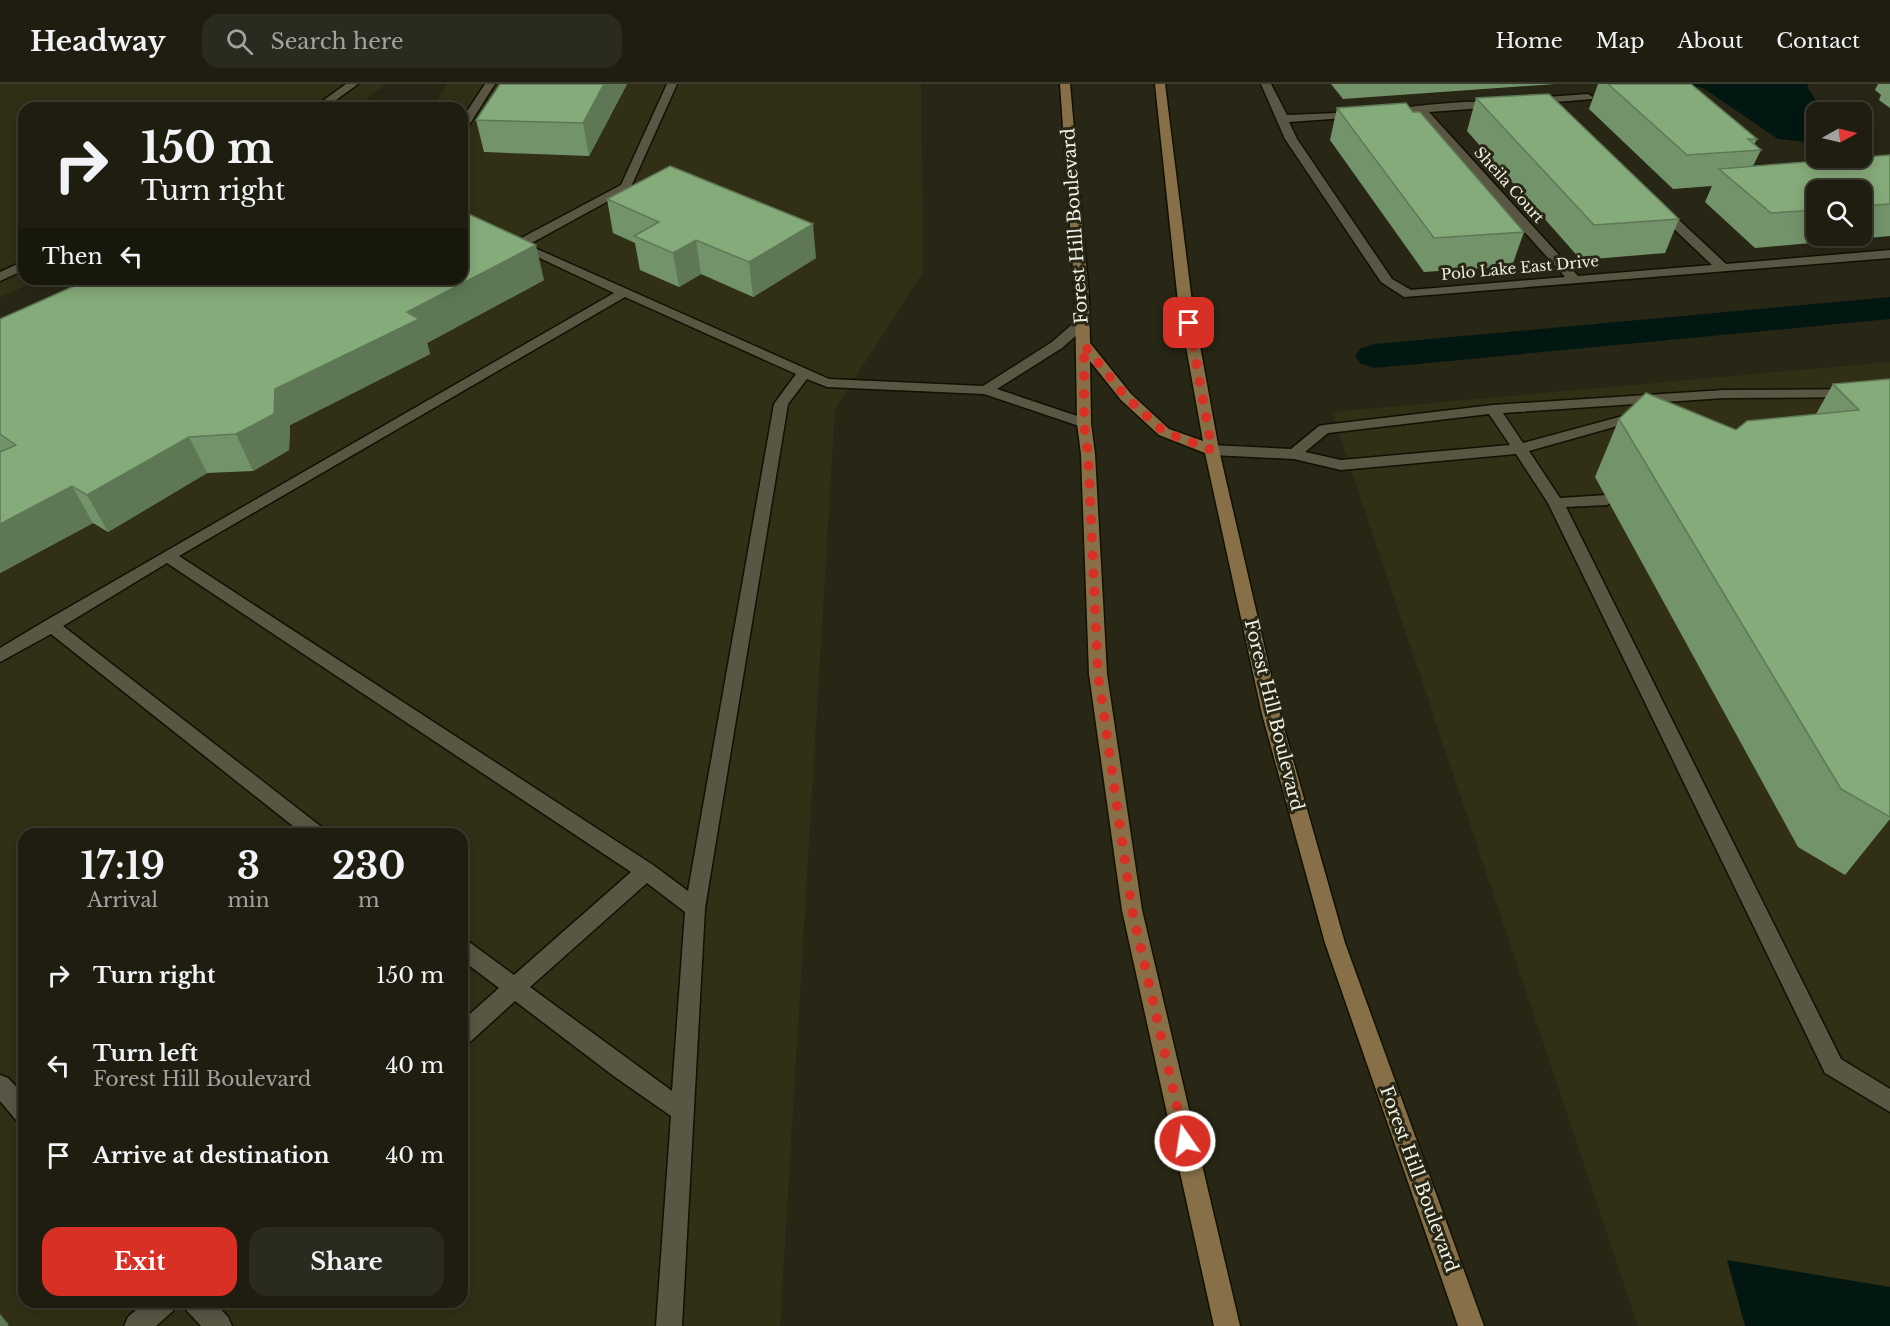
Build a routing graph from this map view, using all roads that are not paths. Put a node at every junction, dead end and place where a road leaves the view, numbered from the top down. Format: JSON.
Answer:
{"nodes":[{"id":1,"x":352,"y":84,"type":"edge"},
{"id":2,"x":490,"y":84,"type":"edge"},
{"id":3,"x":672,"y":84,"type":"edge"},
{"id":4,"x":1065,"y":84,"type":"edge"},
{"id":5,"x":1161,"y":84,"type":"edge"},
{"id":6,"x":1266,"y":84,"type":"edge"},
{"id":7,"x":1588,"y":97,"type":"dead end"},
{"id":8,"x":326,"y":102,"type":"edge"},
{"id":9,"x":1420,"y":109,"type":"junction"},
{"id":10,"x":468,"y":119,"type":"edge"},
{"id":11,"x":1283,"y":119,"type":"junction"},
{"id":12,"x":1647,"y":196,"type":"edge"},
{"id":13,"x":500,"y":237,"type":"edge"},
{"id":14,"x":519,"y":245,"type":"junction"},
{"id":15,"x":1890,"y":254,"type":"edge"},
{"id":16,"x":18,"y":268,"type":"edge"},
{"id":17,"x":1723,"y":268,"type":"junction"},
{"id":18,"x":1,"y":275,"type":"edge"},
{"id":19,"x":1575,"y":280,"type":"junction"},
{"id":20,"x":625,"y":292,"type":"junction"},
{"id":21,"x":1083,"y":322,"type":"junction"},
{"id":22,"x":1084,"y":345,"type":"junction"},
{"id":23,"x":804,"y":373,"type":"junction"},
{"id":24,"x":986,"y":390,"type":"junction"},
{"id":25,"x":1890,"y":393,"type":"edge"},
{"id":26,"x":1725,"y":394,"type":"junction"},
{"id":27,"x":1493,"y":410,"type":"junction"},
{"id":28,"x":1084,"y":423,"type":"junction"},
{"id":29,"x":1520,"y":449,"type":"junction"},
{"id":30,"x":1212,"y":450,"type":"junction"},
{"id":31,"x":1294,"y":454,"type":"junction"},
{"id":32,"x":1607,"y":500,"type":"dead end"},
{"id":33,"x":1556,"y":503,"type":"junction"},
{"id":34,"x":167,"y":556,"type":"junction"},
{"id":35,"x":51,"y":625,"type":"junction"},
{"id":36,"x":0,"y":656,"type":"edge"},
{"id":37,"x":309,"y":828,"type":"edge"},
{"id":38,"x":645,"y":872,"type":"junction"},
{"id":39,"x":695,"y":908,"type":"junction"},
{"id":40,"x":468,"y":953,"type":"edge"},
{"id":41,"x":514,"y":989,"type":"junction"},
{"id":42,"x":468,"y":1030,"type":"edge"},
{"id":43,"x":0,"y":1085,"type":"edge"},
{"id":44,"x":1885,"y":1095,"type":"edge"},
{"id":45,"x":18,"y":1105,"type":"edge"},
{"id":46,"x":682,"y":1111,"type":"junction"},
{"id":47,"x":157,"y":1308,"type":"edge"},
{"id":48,"x":202,"y":1308,"type":"edge"},
{"id":49,"x":137,"y":1326,"type":"edge"},
{"id":50,"x":219,"y":1326,"type":"edge"},
{"id":51,"x":669,"y":1326,"type":"edge"},
{"id":52,"x":1227,"y":1326,"type":"edge"},
{"id":53,"x":1471,"y":1326,"type":"edge"}],
"edges":[{"from":1,"to":8,"type":"street"},
{"from":2,"to":10,"type":"street"},
{"from":3,"to":14,"type":"street"},
{"from":4,"to":21,"type":"main road","name":"Forest Hill Boulevard"},
{"from":5,"to":30,"type":"main road","name":"Forest Hill Boulevard"},
{"from":6,"to":11,"type":"street","name":"Polo Lake East Drive"},
{"from":7,"to":9,"type":"street"},
{"from":9,"to":11,"type":"street"},
{"from":9,"to":19,"type":"street","name":"Sheila Court"},
{"from":11,"to":19,"type":"street","name":"Polo Lake East Drive"},
{"from":12,"to":17,"type":"street"},
{"from":13,"to":14,"type":"street"},
{"from":14,"to":20,"type":"street"},
{"from":15,"to":17,"type":"street","name":"Polo Lake East Drive"},
{"from":16,"to":18,"type":"street"},
{"from":17,"to":19,"type":"street","name":"Polo Lake East Drive"},
{"from":20,"to":23,"type":"street"},
{"from":20,"to":34,"type":"street"},
{"from":21,"to":22,"type":"main road","name":"Forest Hill Boulevard"},
{"from":21,"to":24,"type":"street"},
{"from":22,"to":28,"type":"main road","name":"Forest Hill Boulevard"},
{"from":22,"to":30,"type":"main road"},
{"from":23,"to":24,"type":"street"},
{"from":23,"to":39,"type":"street"},
{"from":24,"to":28,"type":"street"},
{"from":25,"to":26,"type":"street"},
{"from":26,"to":27,"type":"street"},
{"from":26,"to":29,"type":"street"},
{"from":27,"to":29,"type":"street"},
{"from":27,"to":31,"type":"street"},
{"from":28,"to":52,"type":"main road","name":"Forest Hill Boulevard"},
{"from":29,"to":31,"type":"street"},
{"from":29,"to":33,"type":"street"},
{"from":30,"to":31,"type":"street"},
{"from":30,"to":53,"type":"main road","name":"Forest Hill Boulevard"},
{"from":32,"to":33,"type":"street"},
{"from":33,"to":44,"type":"street"},
{"from":34,"to":35,"type":"street"},
{"from":34,"to":38,"type":"street"},
{"from":35,"to":36,"type":"street"},
{"from":35,"to":37,"type":"street"},
{"from":38,"to":39,"type":"street"},
{"from":38,"to":41,"type":"street"},
{"from":39,"to":46,"type":"street"},
{"from":40,"to":41,"type":"street"},
{"from":41,"to":42,"type":"street"},
{"from":41,"to":46,"type":"street"},
{"from":43,"to":45,"type":"street"},
{"from":46,"to":51,"type":"street"},
{"from":47,"to":49,"type":"street"},
{"from":48,"to":50,"type":"street"}]}
